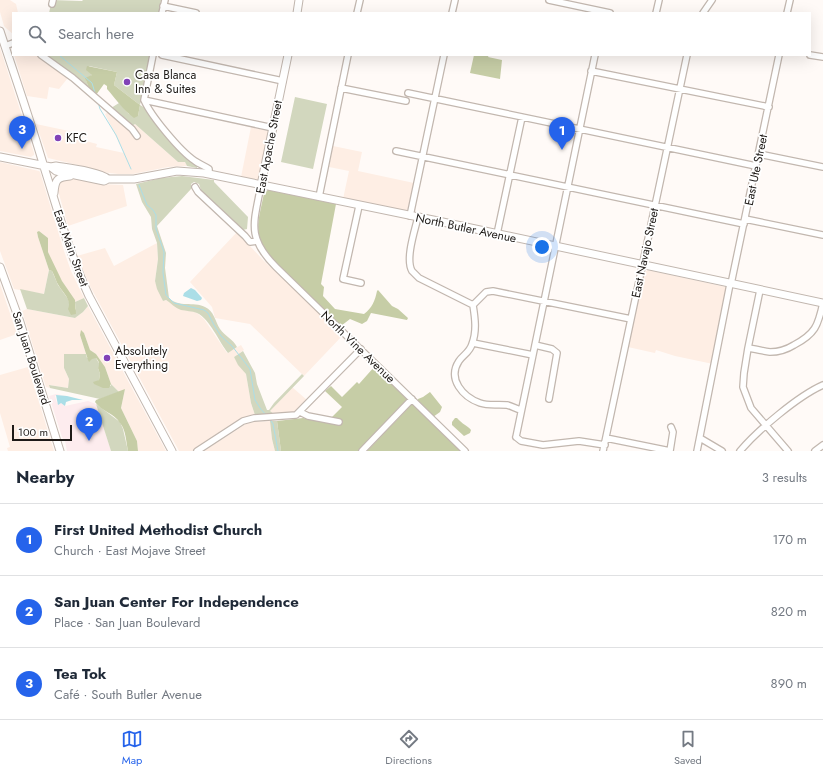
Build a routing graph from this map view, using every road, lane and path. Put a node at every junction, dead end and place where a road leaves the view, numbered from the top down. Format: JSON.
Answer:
{"nodes":[{"id":1,"x":299,"y":0,"type":"edge"},
{"id":2,"x":360,"y":0,"type":"edge"},
{"id":3,"x":455,"y":0,"type":"edge"},
{"id":4,"x":549,"y":0,"type":"edge"},
{"id":5,"x":659,"y":0,"type":"edge"},
{"id":6,"x":712,"y":0,"type":"edge"},
{"id":7,"x":790,"y":0,"type":"edge"},
{"id":8,"x":164,"y":3,"type":"edge"},
{"id":9,"x":193,"y":12,"type":"edge"},
{"id":10,"x":297,"y":12,"type":"edge"},
{"id":11,"x":357,"y":12,"type":"edge"},
{"id":12,"x":452,"y":12,"type":"edge"},
{"id":13,"x":604,"y":12,"type":"edge"},
{"id":14,"x":656,"y":12,"type":"edge"},
{"id":15,"x":704,"y":12,"type":"edge"},
{"id":16,"x":787,"y":12,"type":"edge"},
{"id":17,"x":0,"y":31,"type":"edge"},
{"id":18,"x":12,"y":43,"type":"edge"},
{"id":19,"x":5,"y":46,"type":"junction"},
{"id":20,"x":811,"y":55,"type":"edge"},
{"id":21,"x":42,"y":56,"type":"edge"},
{"id":22,"x":153,"y":56,"type":"edge"},
{"id":23,"x":167,"y":56,"type":"edge"},
{"id":24,"x":288,"y":56,"type":"edge"},
{"id":25,"x":348,"y":56,"type":"edge"},
{"id":26,"x":444,"y":56,"type":"edge"},
{"id":27,"x":594,"y":56,"type":"edge"},
{"id":28,"x":687,"y":56,"type":"edge"},
{"id":29,"x":779,"y":56,"type":"edge"},
{"id":30,"x":823,"y":57,"type":"edge"},
{"id":31,"x":591,"y":71,"type":"junction"},
{"id":32,"x":283,"y":81,"type":"junction"},
{"id":33,"x":341,"y":88,"type":"junction"},
{"id":34,"x":680,"y":89,"type":"junction"},
{"id":35,"x":408,"y":93,"type":"dead end"},
{"id":36,"x":435,"y":99,"type":"junction"},
{"id":37,"x":144,"y":100,"type":"junction"},
{"id":38,"x":406,"y":101,"type":"dead end"},
{"id":39,"x":769,"y":107,"type":"junction"},
{"id":40,"x":522,"y":117,"type":"junction"},
{"id":41,"x":273,"y":128,"type":"junction"},
{"id":42,"x":579,"y":129,"type":"junction"},
{"id":43,"x":137,"y":136,"type":"dead end"},
{"id":44,"x":668,"y":148,"type":"junction"},
{"id":45,"x":396,"y":151,"type":"dead end"},
{"id":46,"x":759,"y":154,"type":"junction"},
{"id":47,"x":0,"y":157,"type":"edge"},
{"id":48,"x":423,"y":157,"type":"junction"},
{"id":49,"x":756,"y":166,"type":"junction"},
{"id":50,"x":47,"y":167,"type":"junction"},
{"id":51,"x":823,"y":168,"type":"edge"},
{"id":52,"x":264,"y":172,"type":"junction"},
{"id":53,"x":209,"y":174,"type":"junction"},
{"id":54,"x":75,"y":175,"type":"junction"},
{"id":55,"x":509,"y":176,"type":"junction"},
{"id":56,"x":108,"y":179,"type":"junction"},
{"id":57,"x":261,"y":186,"type":"junction"},
{"id":58,"x":195,"y":187,"type":"dead end"},
{"id":59,"x":567,"y":188,"type":"junction"},
{"id":60,"x":293,"y":192,"type":"junction"},
{"id":61,"x":319,"y":197,"type":"junction"},
{"id":62,"x":54,"y":201,"type":"junction"},
{"id":63,"x":359,"y":206,"type":"junction"},
{"id":64,"x":655,"y":206,"type":"junction"},
{"id":65,"x":410,"y":216,"type":"junction"},
{"id":66,"x":418,"y":217,"type":"junction"},
{"id":67,"x":745,"y":222,"type":"junction"},
{"id":68,"x":497,"y":234,"type":"junction"},
{"id":69,"x":823,"y":235,"type":"edge"},
{"id":70,"x":256,"y":238,"type":"junction"},
{"id":71,"x":555,"y":247,"type":"junction"},
{"id":72,"x":642,"y":266,"type":"junction"},
{"id":73,"x":0,"y":267,"type":"edge"},
{"id":74,"x":361,"y":282,"type":"dead end"},
{"id":75,"x":731,"y":284,"type":"junction"},
{"id":76,"x":760,"y":290,"type":"junction"},
{"id":77,"x":544,"y":301,"type":"junction"},
{"id":78,"x":823,"y":303,"type":"edge"},
{"id":79,"x":473,"y":305,"type":"junction"},
{"id":80,"x":631,"y":319,"type":"junction"},
{"id":81,"x":473,"y":343,"type":"junction"},
{"id":82,"x":535,"y":345,"type":"junction"},
{"id":83,"x":748,"y":348,"type":"junction"},
{"id":84,"x":361,"y":349,"type":"junction"},
{"id":85,"x":533,"y":355,"type":"junction"},
{"id":86,"x":823,"y":385,"type":"edge"},
{"id":87,"x":412,"y":399,"type":"junction"},
{"id":88,"x":549,"y":399,"type":"dead end"},
{"id":89,"x":521,"y":410,"type":"junction"},
{"id":90,"x":300,"y":412,"type":"junction"},
{"id":91,"x":339,"y":422,"type":"dead end"},
{"id":92,"x":766,"y":425,"type":"junction"},
{"id":93,"x":671,"y":427,"type":"dead end"},
{"id":94,"x":606,"y":438,"type":"junction"},
{"id":95,"x":700,"y":438,"type":"junction"},
{"id":96,"x":823,"y":445,"type":"edge"},
{"id":97,"x":604,"y":448,"type":"edge"},
{"id":98,"x":60,"y":451,"type":"edge"},
{"id":99,"x":172,"y":451,"type":"edge"},
{"id":100,"x":197,"y":451,"type":"edge"},
{"id":101,"x":362,"y":451,"type":"edge"},
{"id":102,"x":465,"y":451,"type":"edge"},
{"id":103,"x":697,"y":451,"type":"edge"},
{"id":104,"x":722,"y":451,"type":"edge"},
{"id":105,"x":740,"y":451,"type":"edge"},
{"id":106,"x":788,"y":451,"type":"edge"},
{"id":107,"x":816,"y":451,"type":"edge"}],
"edges":[{"from":1,"to":10,"type":"main road"},
{"from":2,"to":11,"type":"street"},
{"from":3,"to":12,"type":"street"},
{"from":4,"to":13,"type":"street"},
{"from":5,"to":14,"type":"street"},
{"from":6,"to":15,"type":"street"},
{"from":7,"to":16,"type":"street"},
{"from":8,"to":9,"type":"street"},
{"from":17,"to":19,"type":"main road","name":"East Main Street"},
{"from":18,"to":19,"type":"street"},
{"from":19,"to":50,"type":"main road","name":"East Main Street"},
{"from":20,"to":30,"type":"street"},
{"from":21,"to":43,"type":"street"},
{"from":22,"to":37,"type":"street"},
{"from":23,"to":32,"type":"street"},
{"from":24,"to":32,"type":"main road","name":"East Apache Street"},
{"from":25,"to":33,"type":"street"},
{"from":26,"to":36,"type":"street"},
{"from":27,"to":31,"type":"street"},
{"from":28,"to":34,"type":"street","name":"East Navajo Street"},
{"from":29,"to":39,"type":"street","name":"East Ute Street"},
{"from":31,"to":34,"type":"street"},
{"from":31,"to":42,"type":"street"},
{"from":32,"to":41,"type":"main road","name":"East Apache Street"},
{"from":33,"to":38,"type":"street"},
{"from":33,"to":61,"type":"street"},
{"from":34,"to":39,"type":"street"},
{"from":34,"to":44,"type":"street","name":"East Navajo Street"},
{"from":35,"to":36,"type":"street"},
{"from":36,"to":40,"type":"street"},
{"from":36,"to":48,"type":"street"},
{"from":37,"to":41,"type":"street"},
{"from":37,"to":53,"type":"street"},
{"from":39,"to":46,"type":"street","name":"East Ute Street"},
{"from":40,"to":42,"type":"street"},
{"from":40,"to":55,"type":"street"},
{"from":41,"to":52,"type":"main road","name":"East Apache Street"},
{"from":42,"to":44,"type":"street"},
{"from":42,"to":59,"type":"street"},
{"from":44,"to":49,"type":"street"},
{"from":44,"to":64,"type":"street","name":"East Navajo Street"},
{"from":45,"to":48,"type":"street"},
{"from":46,"to":49,"type":"street","name":"East Ute Street"},
{"from":46,"to":51,"type":"street"},
{"from":47,"to":50,"type":"main road"},
{"from":48,"to":55,"type":"street"},
{"from":48,"to":65,"type":"street"},
{"from":49,"to":67,"type":"street","name":"East Ute Street"},
{"from":50,"to":54,"type":"main road","name":"North Butler Avenue"},
{"from":50,"to":56,"type":"main road","name":"North Butler Avenue"},
{"from":50,"to":62,"type":"main road","name":"East Main Street"},
{"from":52,"to":57,"type":"main road","name":"East Apache Street"},
{"from":52,"to":60,"type":"main road"},
{"from":53,"to":56,"type":"main road","name":"North Butler Avenue"},
{"from":53,"to":57,"type":"main road","name":"North Butler Avenue"},
{"from":54,"to":56,"type":"main road","name":"North Butler Avenue"},
{"from":54,"to":62,"type":"main road"},
{"from":55,"to":59,"type":"street"},
{"from":55,"to":68,"type":"street"},
{"from":57,"to":60,"type":"main road","name":"North Butler Avenue"},
{"from":57,"to":70,"type":"street","name":"East Apache Street"},
{"from":58,"to":70,"type":"street"},
{"from":59,"to":64,"type":"street"},
{"from":59,"to":71,"type":"street"},
{"from":60,"to":61,"type":"main road","name":"North Butler Avenue"},
{"from":61,"to":63,"type":"main road","name":"North Butler Avenue"},
{"from":62,"to":99,"type":"main road","name":"East Main Street"},
{"from":63,"to":65,"type":"main road","name":"North Butler Avenue"},
{"from":63,"to":74,"type":"street"},
{"from":64,"to":67,"type":"street"},
{"from":64,"to":72,"type":"street","name":"East Navajo Street"},
{"from":65,"to":66,"type":"main road","name":"North Butler Avenue"},
{"from":66,"to":68,"type":"main road","name":"North Butler Avenue"},
{"from":66,"to":79,"type":"street"},
{"from":67,"to":69,"type":"street"},
{"from":67,"to":75,"type":"street","name":"East Ute Street"},
{"from":68,"to":71,"type":"main road","name":"North Butler Avenue"},
{"from":70,"to":84,"type":"street","name":"North Vine Avenue"},
{"from":71,"to":72,"type":"main road","name":"North Butler Avenue"},
{"from":71,"to":77,"type":"street"},
{"from":72,"to":75,"type":"main road","name":"North Butler Avenue"},
{"from":72,"to":80,"type":"street","name":"East Navajo Street"},
{"from":73,"to":98,"type":"main road","name":"San Juan Boulevard"},
{"from":75,"to":76,"type":"main road","name":"North Butler Avenue"},
{"from":75,"to":95,"type":"street","name":"East Ute Street"},
{"from":76,"to":78,"type":"main road","name":"North Butler Avenue"},
{"from":76,"to":83,"type":"street"},
{"from":77,"to":79,"type":"street"},
{"from":77,"to":80,"type":"street"},
{"from":77,"to":82,"type":"street"},
{"from":78,"to":83,"type":"street"},
{"from":79,"to":81,"type":"street"},
{"from":80,"to":94,"type":"street","name":"East Navajo Street"},
{"from":81,"to":85,"type":"street"},
{"from":81,"to":89,"type":"street"},
{"from":82,"to":85,"type":"street"},
{"from":82,"to":88,"type":"street"},
{"from":83,"to":92,"type":"street"},
{"from":84,"to":87,"type":"street","name":"North Vine Avenue"},
{"from":84,"to":90,"type":"street"},
{"from":85,"to":89,"type":"street"},
{"from":86,"to":92,"type":"street"},
{"from":87,"to":101,"type":"street"},
{"from":87,"to":102,"type":"street","name":"North Vine Avenue"},
{"from":89,"to":97,"type":"street"},
{"from":90,"to":91,"type":"street"},
{"from":90,"to":100,"type":"street"},
{"from":92,"to":105,"type":"street"},
{"from":92,"to":106,"type":"street"},
{"from":93,"to":94,"type":"street"},
{"from":94,"to":97,"type":"street","name":"East Navajo Street"},
{"from":95,"to":103,"type":"street","name":"East Ute Street"},
{"from":95,"to":104,"type":"street"},
{"from":96,"to":107,"type":"street"}]}
